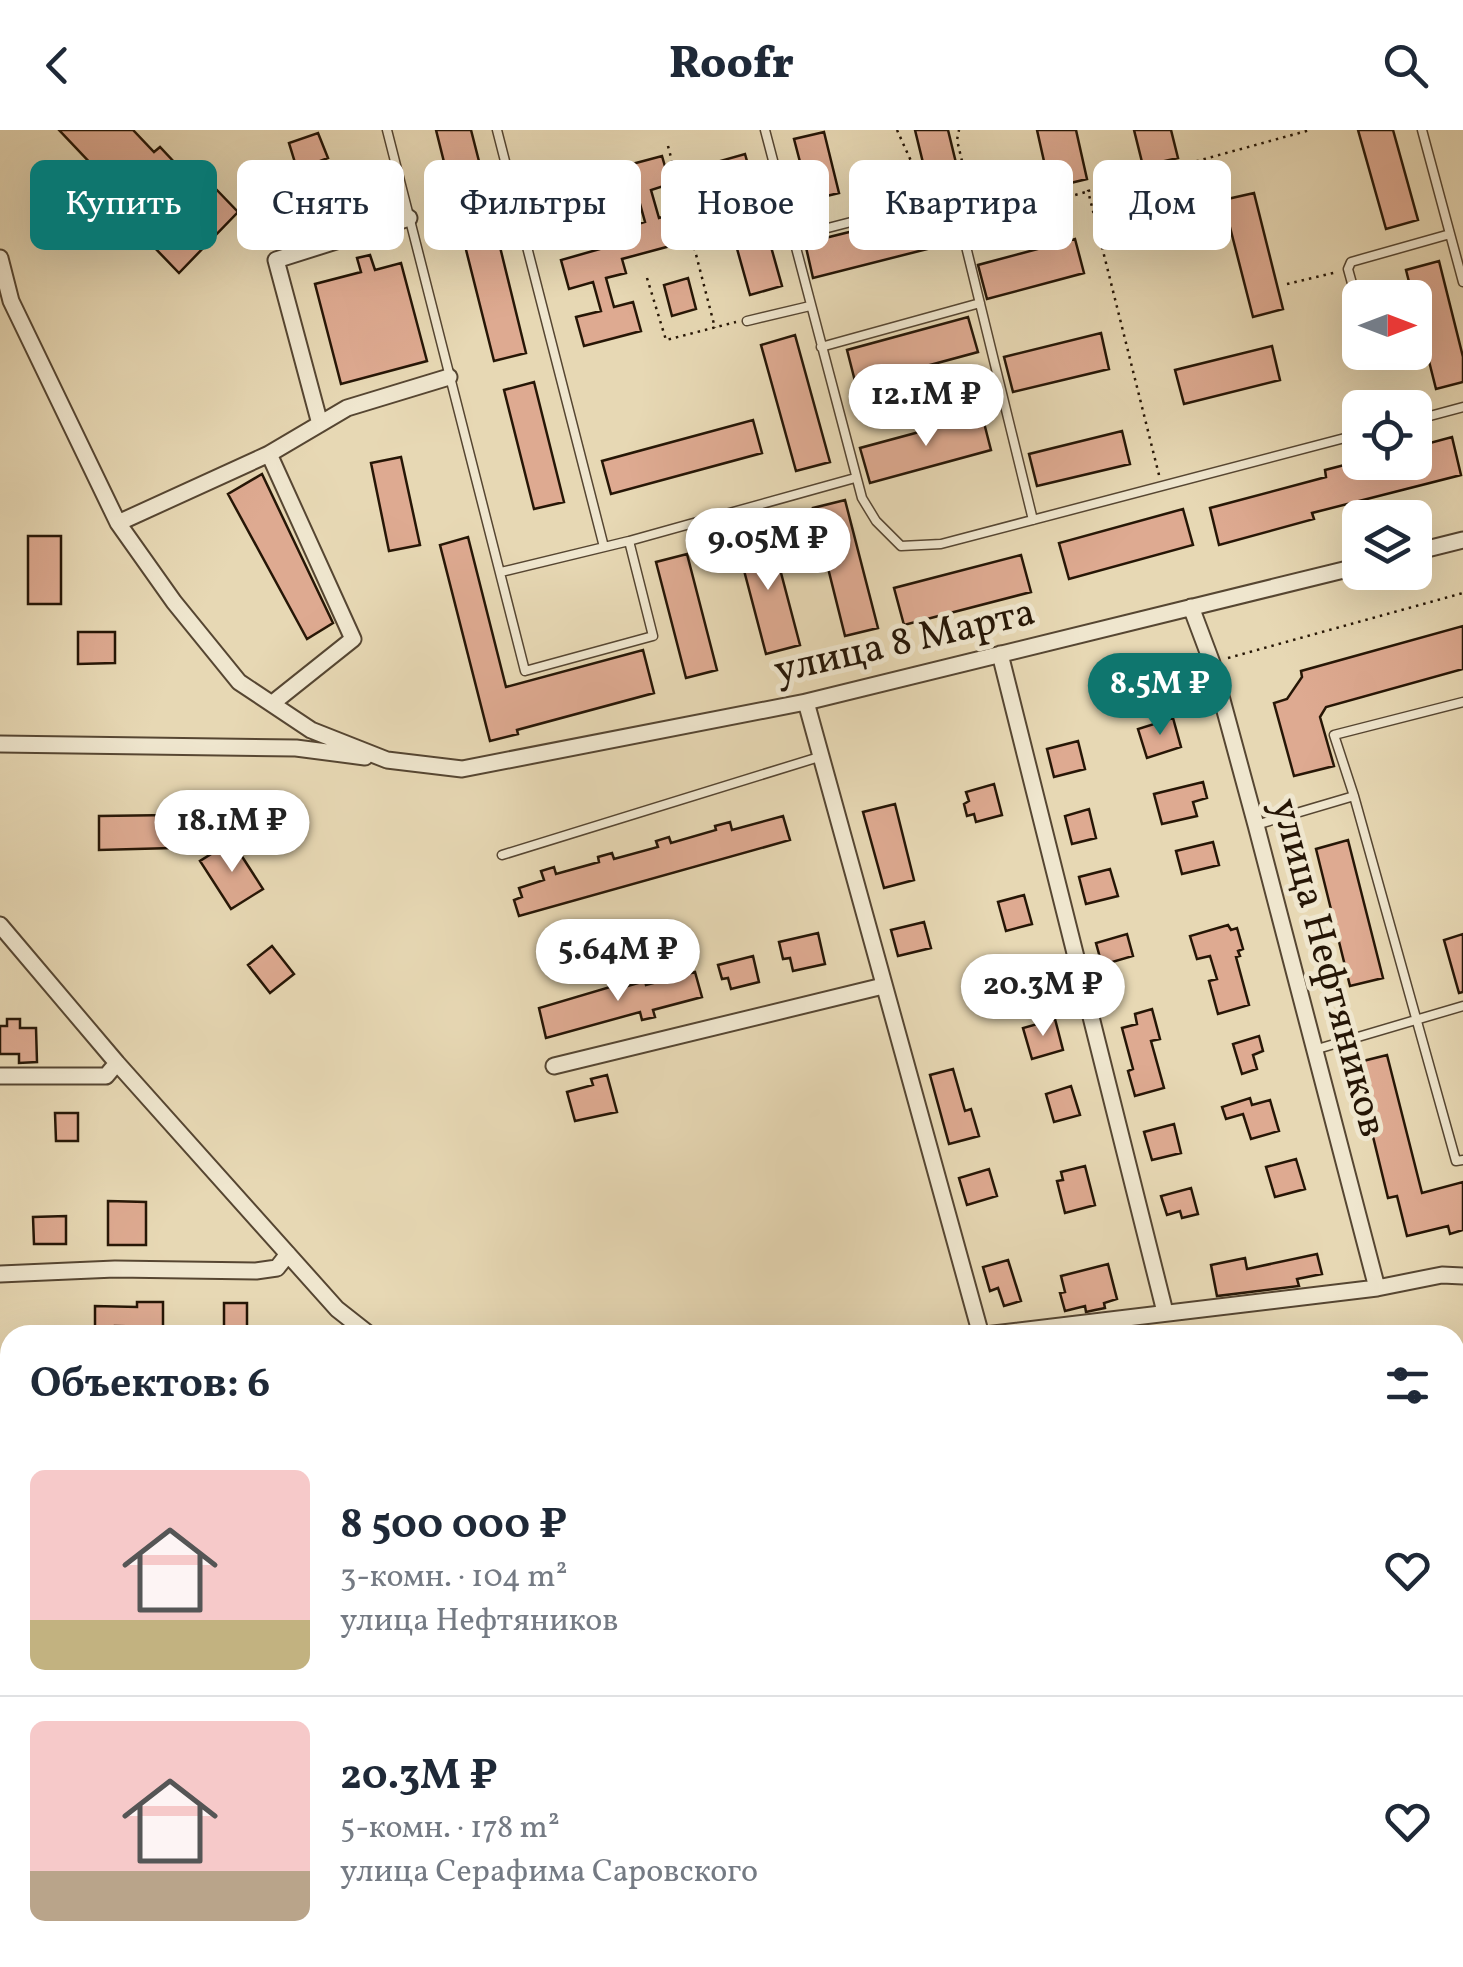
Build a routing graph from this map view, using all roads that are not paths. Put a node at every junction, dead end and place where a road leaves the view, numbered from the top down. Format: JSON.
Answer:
{"nodes":[{"id":1,"x":387,"y":130,"type":"edge"},
{"id":2,"x":496,"y":130,"type":"edge"},
{"id":3,"x":765,"y":130,"type":"edge"},
{"id":4,"x":1422,"y":130,"type":"edge"},
{"id":5,"x":772,"y":160,"type":"edge"},
{"id":6,"x":409,"y":218,"type":"junction"},
{"id":7,"x":1450,"y":234,"type":"junction"},
{"id":8,"x":1458,"y":243,"type":"edge"},
{"id":9,"x":795,"y":250,"type":"edge"},
{"id":10,"x":967,"y":250,"type":"edge"},
{"id":11,"x":0,"y":258,"type":"edge"},
{"id":12,"x":1351,"y":280,"type":"edge"},
{"id":13,"x":1463,"y":282,"type":"edge"},
{"id":14,"x":6,"y":303,"type":"edge"},
{"id":15,"x":980,"y":303,"type":"junction"},
{"id":16,"x":810,"y":306,"type":"junction"},
{"id":17,"x":742,"y":322,"type":"road end"},
{"id":18,"x":821,"y":347,"type":"junction"},
{"id":19,"x":449,"y":376,"type":"junction"},
{"id":20,"x":1463,"y":408,"type":"edge"},
{"id":21,"x":1432,"y":416,"type":"edge"},
{"id":22,"x":320,"y":424,"type":"junction"},
{"id":23,"x":1342,"y":439,"type":"edge"},
{"id":24,"x":269,"y":454,"type":"junction"},
{"id":25,"x":855,"y":478,"type":"junction"},
{"id":26,"x":1033,"y":520,"type":"junction"},
{"id":27,"x":118,"y":523,"type":"junction"},
{"id":28,"x":1463,"y":540,"type":"edge"},
{"id":29,"x":629,"y":541,"type":"junction"},
{"id":30,"x":604,"y":547,"type":"junction"},
{"id":31,"x":1432,"y":548,"type":"edge"},
{"id":32,"x":1342,"y":570,"type":"edge"},
{"id":33,"x":501,"y":572,"type":"junction"},
{"id":34,"x":1191,"y":607,"type":"junction"},
{"id":35,"x":1000,"y":654,"type":"junction"},
{"id":36,"x":274,"y":702,"type":"junction"},
{"id":37,"x":806,"y":702,"type":"junction"},
{"id":38,"x":1463,"y":702,"type":"edge"},
{"id":39,"x":0,"y":744,"type":"edge"},
{"id":40,"x":819,"y":757,"type":"junction"},
{"id":41,"x":387,"y":760,"type":"junction"},
{"id":42,"x":1354,"y":796,"type":"junction"},
{"id":43,"x":1256,"y":825,"type":"junction"},
{"id":44,"x":502,"y":855,"type":"dead end"},
{"id":45,"x":0,"y":925,"type":"edge"},
{"id":46,"x":883,"y":986,"type":"junction"},
{"id":47,"x":1463,"y":1006,"type":"edge"},
{"id":48,"x":1418,"y":1019,"type":"junction"},
{"id":49,"x":1314,"y":1050,"type":"junction"},
{"id":50,"x":117,"y":1063,"type":"junction"},
{"id":51,"x":554,"y":1066,"type":"dead end"},
{"id":52,"x":0,"y":1076,"type":"edge"},
{"id":53,"x":1463,"y":1160,"type":"edge"},
{"id":54,"x":288,"y":1254,"type":"junction"},
{"id":55,"x":0,"y":1274,"type":"edge"},
{"id":56,"x":1463,"y":1276,"type":"edge"},
{"id":57,"x":1377,"y":1288,"type":"junction"},
{"id":58,"x":1165,"y":1312,"type":"junction"},
{"id":59,"x":1123,"y":1318,"type":"junction"},
{"id":60,"x":357,"y":1325,"type":"edge"},
{"id":61,"x":979,"y":1325,"type":"edge"},
{"id":62,"x":1065,"y":1325,"type":"edge"},
{"id":63,"x":1125,"y":1325,"type":"edge"}],
"edges":[{"from":1,"to":6,"type":"lane"},
{"from":2,"to":30,"type":"lane"},
{"from":3,"to":5,"type":"lane"},
{"from":4,"to":7,"type":"lane"},
{"from":6,"to":19,"type":"lane"},
{"from":6,"to":22,"type":"street"},
{"from":7,"to":8,"type":"lane"},
{"from":7,"to":12,"type":"lane"},
{"from":8,"to":13,"type":"lane"},
{"from":9,"to":16,"type":"lane"},
{"from":10,"to":15,"type":"lane"},
{"from":11,"to":14,"type":"street"},
{"from":14,"to":27,"type":"street"},
{"from":15,"to":18,"type":"lane"},
{"from":15,"to":26,"type":"lane"},
{"from":16,"to":17,"type":"lane"},
{"from":16,"to":18,"type":"lane"},
{"from":18,"to":25,"type":"lane"},
{"from":19,"to":22,"type":"street"},
{"from":19,"to":33,"type":"lane"},
{"from":20,"to":21,"type":"lane"},
{"from":22,"to":24,"type":"street"},
{"from":23,"to":26,"type":"lane"},
{"from":24,"to":27,"type":"street"},
{"from":24,"to":36,"type":"street"},
{"from":25,"to":26,"type":"lane"},
{"from":25,"to":29,"type":"lane"},
{"from":27,"to":36,"type":"street"},
{"from":28,"to":31,"type":"street"},
{"from":29,"to":30,"type":"lane"},
{"from":29,"to":33,"type":"lane"},
{"from":30,"to":33,"type":"lane"},
{"from":32,"to":34,"type":"street","name":"улица 8 Марта"},
{"from":34,"to":35,"type":"street","name":"улица 8 Марта"},
{"from":34,"to":43,"type":"street","name":"улица Нефтяников"},
{"from":35,"to":37,"type":"street","name":"улица 8 Марта"},
{"from":35,"to":58,"type":"street"},
{"from":36,"to":41,"type":"street"},
{"from":37,"to":40,"type":"street"},
{"from":37,"to":41,"type":"street","name":"улица 8 Марта"},
{"from":38,"to":42,"type":"lane"},
{"from":39,"to":41,"type":"street"},
{"from":40,"to":44,"type":"lane"},
{"from":40,"to":46,"type":"street"},
{"from":42,"to":43,"type":"lane"},
{"from":42,"to":48,"type":"lane"},
{"from":43,"to":49,"type":"street","name":"улица Нефтяников"},
{"from":45,"to":50,"type":"street"},
{"from":46,"to":51,"type":"street"},
{"from":46,"to":61,"type":"street"},
{"from":47,"to":48,"type":"lane"},
{"from":48,"to":49,"type":"lane"},
{"from":48,"to":53,"type":"lane"},
{"from":49,"to":57,"type":"street","name":"улица Нефтяников"},
{"from":50,"to":52,"type":"street"},
{"from":50,"to":54,"type":"street"},
{"from":54,"to":55,"type":"street"},
{"from":54,"to":60,"type":"street"},
{"from":56,"to":57,"type":"street"},
{"from":57,"to":58,"type":"street"},
{"from":58,"to":59,"type":"street"},
{"from":59,"to":62,"type":"street"},
{"from":59,"to":63,"type":"street"}]}
